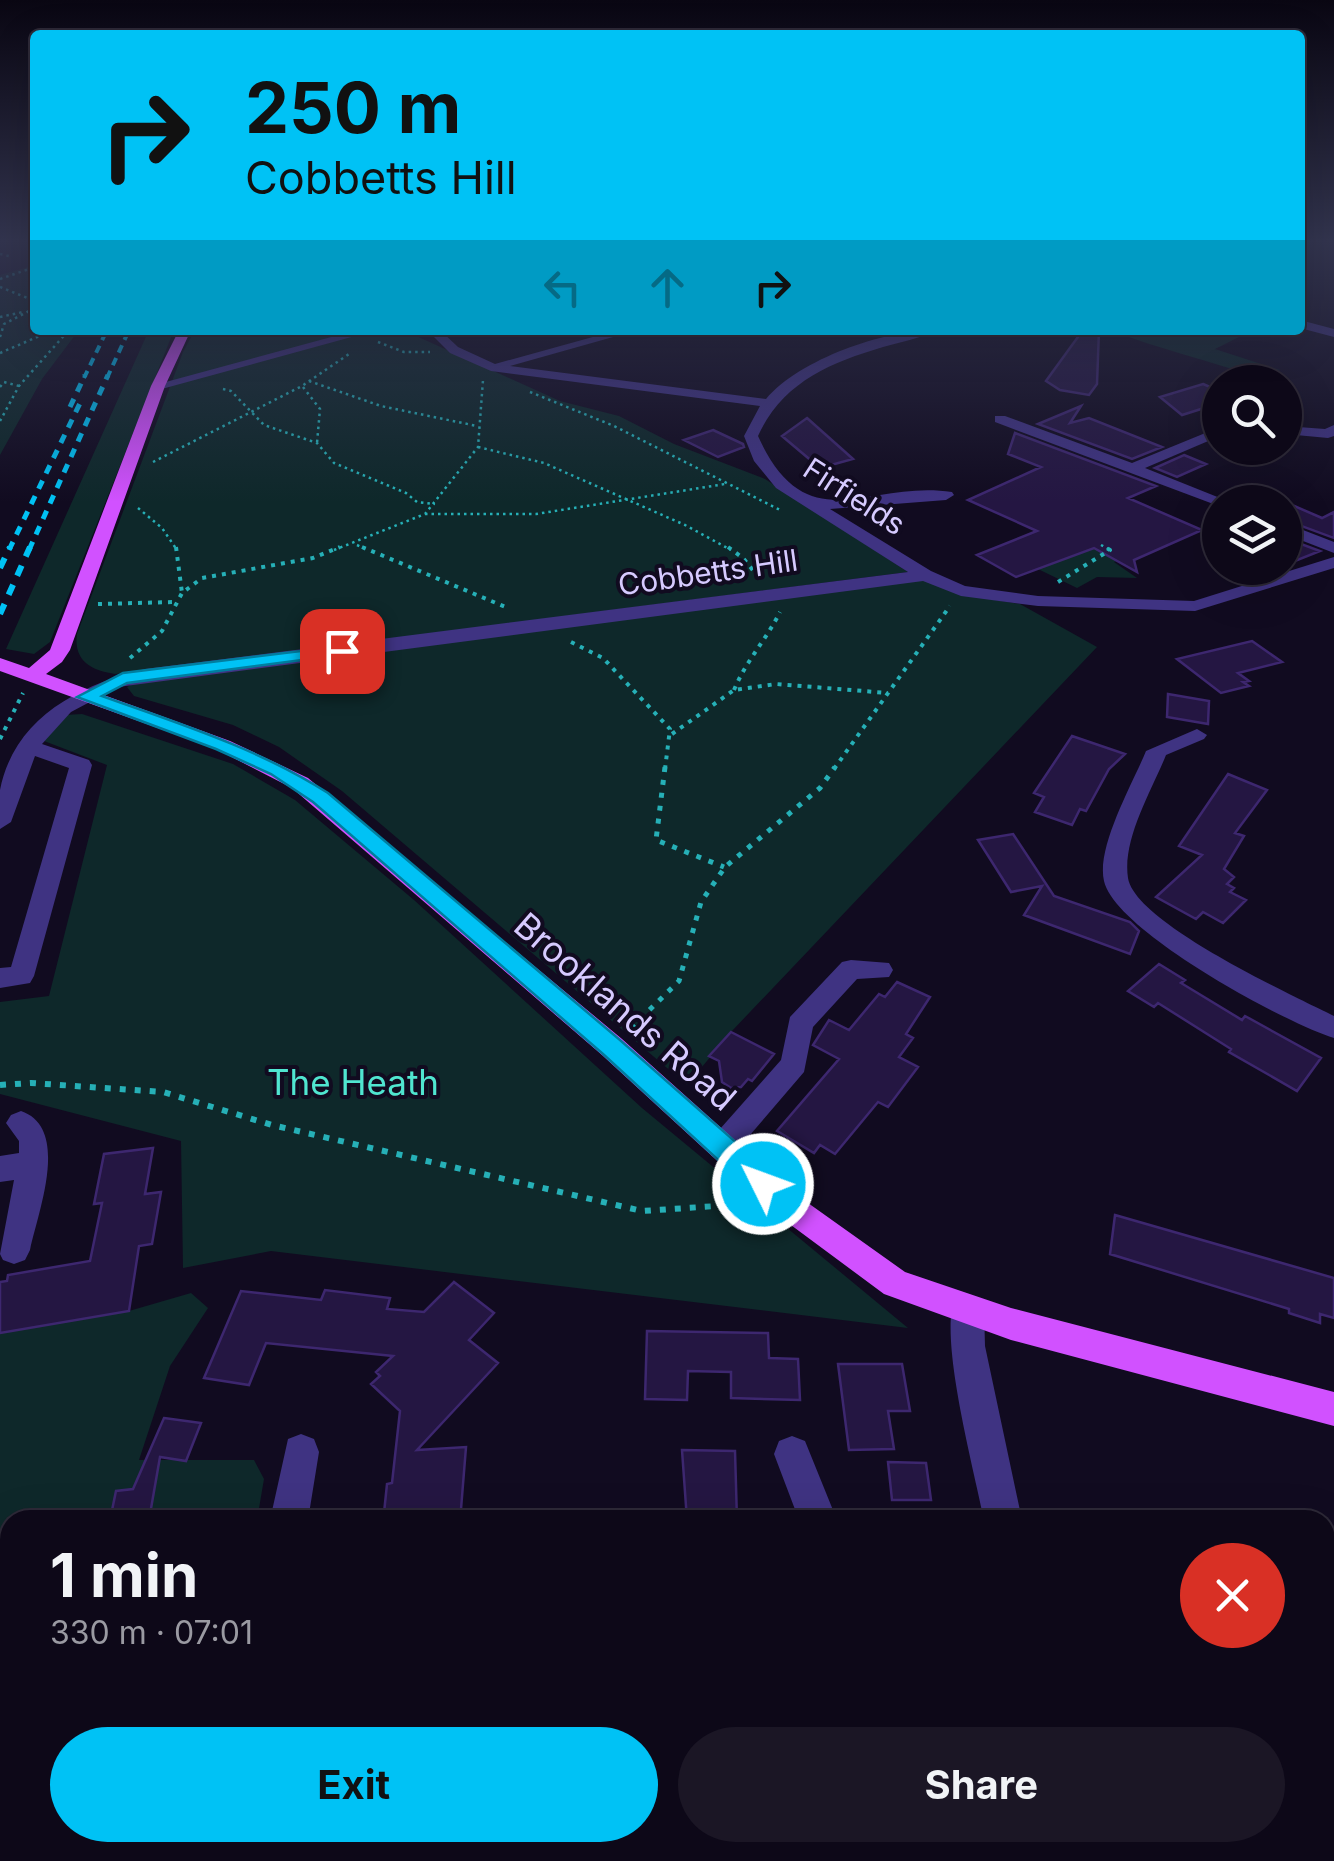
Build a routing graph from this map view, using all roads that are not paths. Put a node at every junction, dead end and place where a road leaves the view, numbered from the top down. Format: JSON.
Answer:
{"nodes":[{"id":1,"x":183,"y":335,"type":"edge"},
{"id":2,"x":438,"y":335,"type":"edge"},
{"id":3,"x":614,"y":335,"type":"edge"},
{"id":4,"x":914,"y":335,"type":"edge"},
{"id":5,"x":371,"y":337,"type":"edge"},
{"id":6,"x":489,"y":370,"type":"junction"},
{"id":7,"x":158,"y":386,"type":"junction"},
{"id":8,"x":766,"y":403,"type":"junction"},
{"id":9,"x":1000,"y":419,"type":"dead end"},
{"id":10,"x":1334,"y":429,"type":"edge"},
{"id":11,"x":1302,"y":432,"type":"edge"},
{"id":12,"x":1202,"y":434,"type":"edge"},
{"id":13,"x":1134,"y":467,"type":"junction"},
{"id":14,"x":1202,"y":494,"type":"edge"},
{"id":15,"x":946,"y":496,"type":"dead end"},
{"id":16,"x":808,"y":502,"type":"junction"},
{"id":17,"x":1302,"y":535,"type":"edge"},
{"id":18,"x":1334,"y":548,"type":"edge"},
{"id":19,"x":1334,"y":562,"type":"edge"},
{"id":20,"x":925,"y":575,"type":"junction"},
{"id":21,"x":1,"y":664,"type":"edge"},
{"id":22,"x":27,"y":684,"type":"junction"},
{"id":23,"x":84,"y":696,"type":"junction"},
{"id":24,"x":1197,"y":735,"type":"dead end"},
{"id":25,"x":27,"y":746,"type":"junction"},
{"id":26,"x":0,"y":822,"type":"edge"},
{"id":27,"x":880,"y":970,"type":"dead end"},
{"id":28,"x":0,"y":978,"type":"edge"},
{"id":29,"x":1334,"y":1028,"type":"edge"},
{"id":30,"x":22,"y":1123,"type":"dead end"},
{"id":31,"x":722,"y":1147,"type":"junction"},
{"id":32,"x":33,"y":1164,"type":"junction"},
{"id":33,"x":0,"y":1169,"type":"edge"},
{"id":34,"x":14,"y":1250,"type":"dead end"},
{"id":35,"x":967,"y":1309,"type":"junction"},
{"id":36,"x":1334,"y":1409,"type":"edge"},
{"id":37,"x":301,"y":1452,"type":"dead end"},
{"id":38,"x":792,"y":1454,"type":"dead end"},
{"id":39,"x":291,"y":1510,"type":"edge"},
{"id":40,"x":814,"y":1510,"type":"edge"},
{"id":41,"x":1001,"y":1510,"type":"edge"}],
"edges":[{"from":1,"to":7,"type":"main road"},
{"from":2,"to":6,"type":"street"},
{"from":3,"to":6,"type":"street"},
{"from":4,"to":8,"type":"street"},
{"from":5,"to":7,"type":"street"},
{"from":6,"to":8,"type":"street"},
{"from":7,"to":22,"type":"main road"},
{"from":8,"to":16,"type":"street","name":"Firfields"},
{"from":9,"to":13,"type":"street"},
{"from":10,"to":11,"type":"street"},
{"from":12,"to":13,"type":"street"},
{"from":13,"to":14,"type":"street"},
{"from":15,"to":16,"type":"street"},
{"from":16,"to":20,"type":"street","name":"Firfields"},
{"from":17,"to":18,"type":"street"},
{"from":19,"to":20,"type":"street"},
{"from":20,"to":23,"type":"street","name":"Cobbetts Hill"},
{"from":21,"to":22,"type":"main road","name":"Brooklands Road"},
{"from":22,"to":23,"type":"main road","name":"Brooklands Road"},
{"from":23,"to":25,"type":"street","name":"Cobbetts Hill"},
{"from":23,"to":31,"type":"main road","name":"Brooklands Road"},
{"from":24,"to":29,"type":"street"},
{"from":25,"to":26,"type":"street"},
{"from":25,"to":28,"type":"street"},
{"from":27,"to":31,"type":"street"},
{"from":30,"to":32,"type":"street"},
{"from":31,"to":35,"type":"main road","name":"Brooklands Road"},
{"from":32,"to":33,"type":"street"},
{"from":32,"to":34,"type":"street"},
{"from":35,"to":36,"type":"main road","name":"Brooklands Road"},
{"from":35,"to":41,"type":"street"},
{"from":37,"to":39,"type":"street"},
{"from":38,"to":40,"type":"street"}]}
